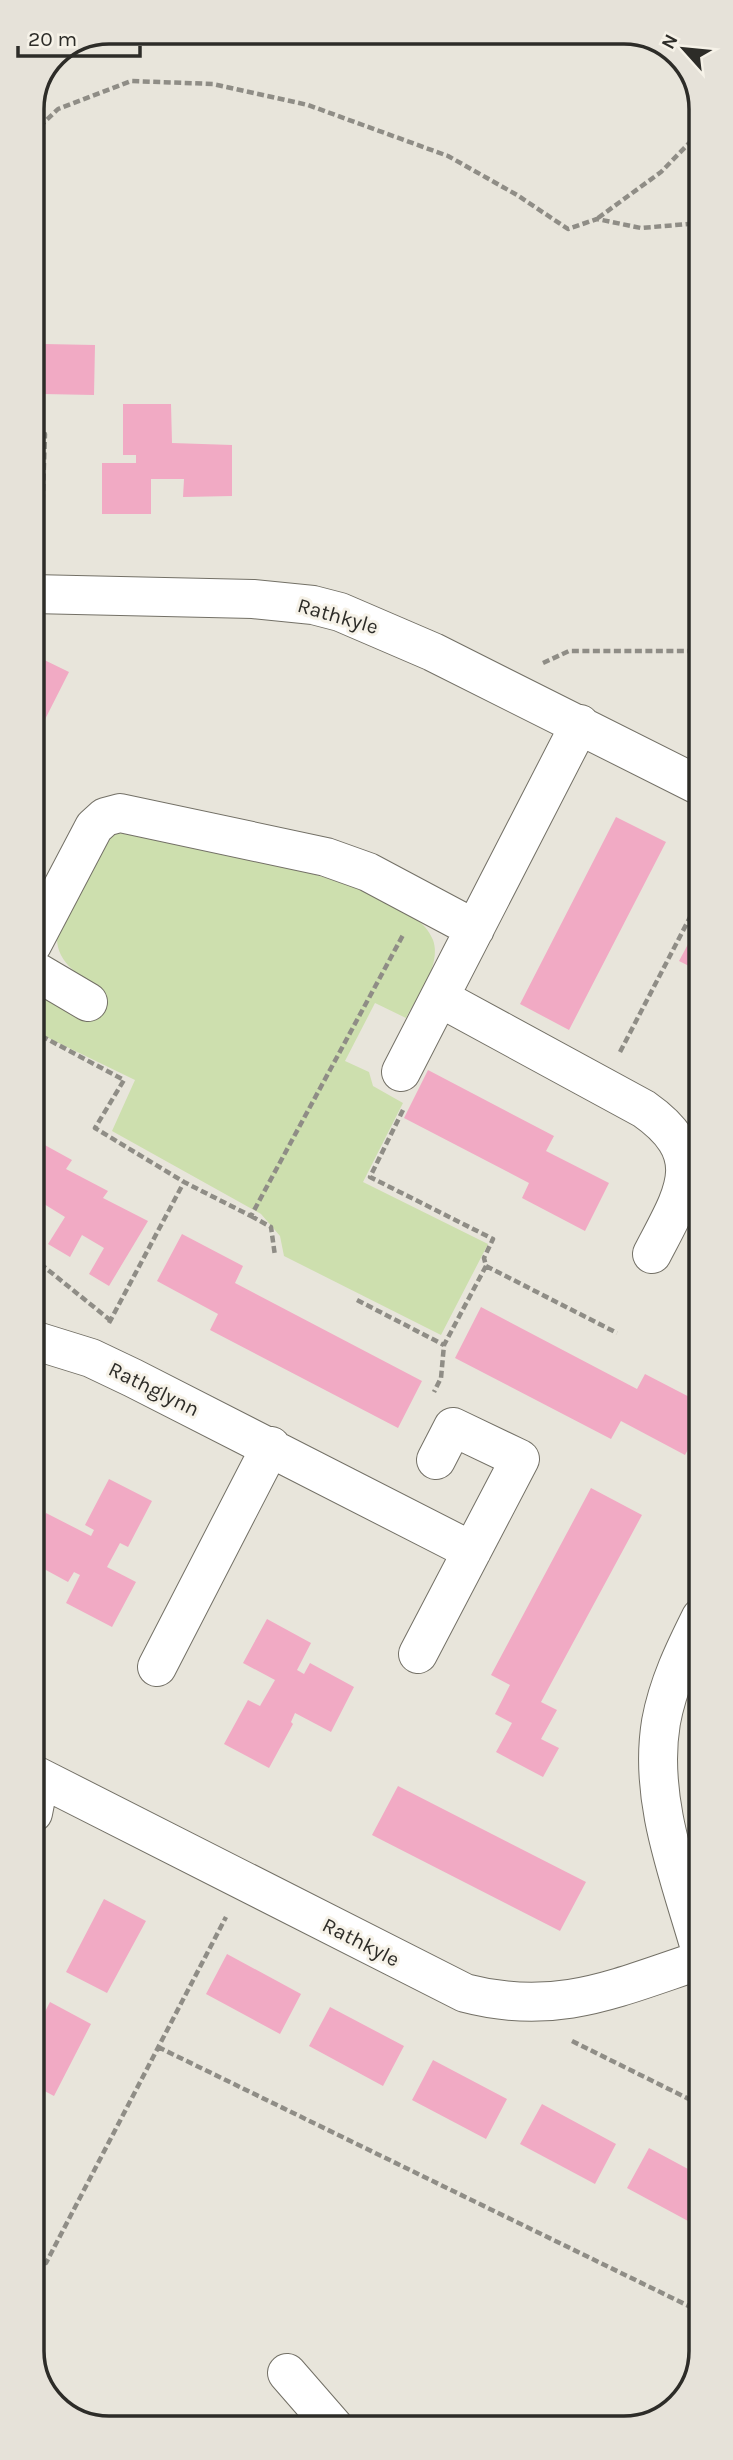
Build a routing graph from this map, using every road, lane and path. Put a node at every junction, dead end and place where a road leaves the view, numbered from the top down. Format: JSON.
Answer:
{"nodes":[{"id":1,"x":44,"y":122,"type":"edge"},
{"id":2,"x":689,"y":143,"type":"edge"},
{"id":3,"x":597,"y":219,"type":"junction"},
{"id":4,"x":689,"y":224,"type":"edge"},
{"id":5,"x":44,"y":434,"type":"edge"},
{"id":6,"x":44,"y":468,"type":"edge"},
{"id":7,"x":44,"y":594,"type":"edge"},
{"id":8,"x":689,"y":650,"type":"edge"},
{"id":9,"x":510,"y":690,"type":"junction"},
{"id":10,"x":580,"y":724,"type":"junction"},
{"id":11,"x":689,"y":780,"type":"edge"},
{"id":12,"x":421,"y":901,"type":"junction"},
{"id":13,"x":689,"y":921,"type":"edge"},
{"id":14,"x":44,"y":922,"type":"edge"},
{"id":15,"x":475,"y":929,"type":"junction"},
{"id":16,"x":44,"y":976,"type":"edge"},
{"id":17,"x":439,"y":998,"type":"junction"},
{"id":18,"x":88,"y":1002,"type":"dead end"},
{"id":19,"x":44,"y":1037,"type":"edge"},
{"id":20,"x":401,"y":1072,"type":"joint"},
{"id":21,"x":602,"y":1086,"type":"junction"},
{"id":22,"x":184,"y":1182,"type":"junction"},
{"id":23,"x":251,"y":1216,"type":"junction"},
{"id":24,"x":652,"y":1254,"type":"dead end"},
{"id":25,"x":275,"y":1256,"type":"dead end"},
{"id":26,"x":486,"y":1266,"type":"junction"},
{"id":27,"x":44,"y":1267,"type":"edge"},
{"id":28,"x":357,"y":1300,"type":"dead end"},
{"id":29,"x":111,"y":1321,"type":"junction"},
{"id":30,"x":617,"y":1333,"type":"dead end"},
{"id":31,"x":44,"y":1343,"type":"edge"},
{"id":32,"x":444,"y":1345,"type":"junction"},
{"id":33,"x":91,"y":1358,"type":"junction"},
{"id":34,"x":428,"y":1403,"type":"dead end"},
{"id":35,"x":271,"y":1446,"type":"junction"},
{"id":36,"x":436,"y":1460,"type":"dead end"},
{"id":37,"x":472,"y":1550,"type":"junction"},
{"id":38,"x":689,"y":1642,"type":"edge"},
{"id":39,"x":418,"y":1654,"type":"dead end"},
{"id":40,"x":157,"y":1667,"type":"dead end"},
{"id":41,"x":44,"y":1792,"type":"edge"},
{"id":42,"x":244,"y":1882,"type":"junction"},
{"id":43,"x":689,"y":1909,"type":"edge"},
{"id":44,"x":689,"y":1964,"type":"edge"},
{"id":45,"x":533,"y":2004,"type":"junction"},
{"id":46,"x":158,"y":2047,"type":"junction"},
{"id":47,"x":689,"y":2099,"type":"edge"},
{"id":48,"x":44,"y":2263,"type":"edge"},
{"id":49,"x":689,"y":2306,"type":"edge"},
{"id":50,"x":287,"y":2373,"type":"dead end"},
{"id":51,"x":324,"y":2416,"type":"edge"}],
"edges":[{"from":1,"to":3,"type":"path"},
{"from":2,"to":3,"type":"path"},
{"from":3,"to":4,"type":"path"},
{"from":5,"to":6,"type":"path"},
{"from":7,"to":9,"type":"street","name":"Rathkyle"},
{"from":8,"to":9,"type":"path"},
{"from":9,"to":10,"type":"street","name":"Rathkyle"},
{"from":10,"to":11,"type":"street","name":"Rathkyle"},
{"from":10,"to":15,"type":"street"},
{"from":12,"to":14,"type":"street"},
{"from":12,"to":15,"type":"street"},
{"from":12,"to":23,"type":"path"},
{"from":13,"to":21,"type":"path"},
{"from":15,"to":17,"type":"street"},
{"from":16,"to":18,"type":"street"},
{"from":17,"to":20,"type":"street"},
{"from":17,"to":21,"type":"street"},
{"from":19,"to":22,"type":"path"},
{"from":20,"to":26,"type":"path"},
{"from":21,"to":24,"type":"street"},
{"from":22,"to":23,"type":"path"},
{"from":22,"to":29,"type":"path"},
{"from":23,"to":25,"type":"path"},
{"from":26,"to":30,"type":"path"},
{"from":26,"to":32,"type":"path"},
{"from":27,"to":29,"type":"path"},
{"from":28,"to":32,"type":"path"},
{"from":29,"to":33,"type":"path"},
{"from":31,"to":33,"type":"street","name":"Rathglynn"},
{"from":32,"to":34,"type":"path"},
{"from":33,"to":35,"type":"street","name":"Rathglynn"},
{"from":35,"to":37,"type":"street","name":"Rathglynn"},
{"from":35,"to":40,"type":"street"},
{"from":36,"to":37,"type":"street"},
{"from":37,"to":39,"type":"street"},
{"from":38,"to":43,"type":"street"},
{"from":41,"to":42,"type":"street","name":"Rathkyle"},
{"from":42,"to":45,"type":"street","name":"Rathkyle"},
{"from":42,"to":46,"type":"path"},
{"from":44,"to":45,"type":"street","name":"Rathkyle"},
{"from":45,"to":47,"type":"path"},
{"from":46,"to":48,"type":"path"},
{"from":46,"to":49,"type":"path"},
{"from":50,"to":51,"type":"street"}]}
